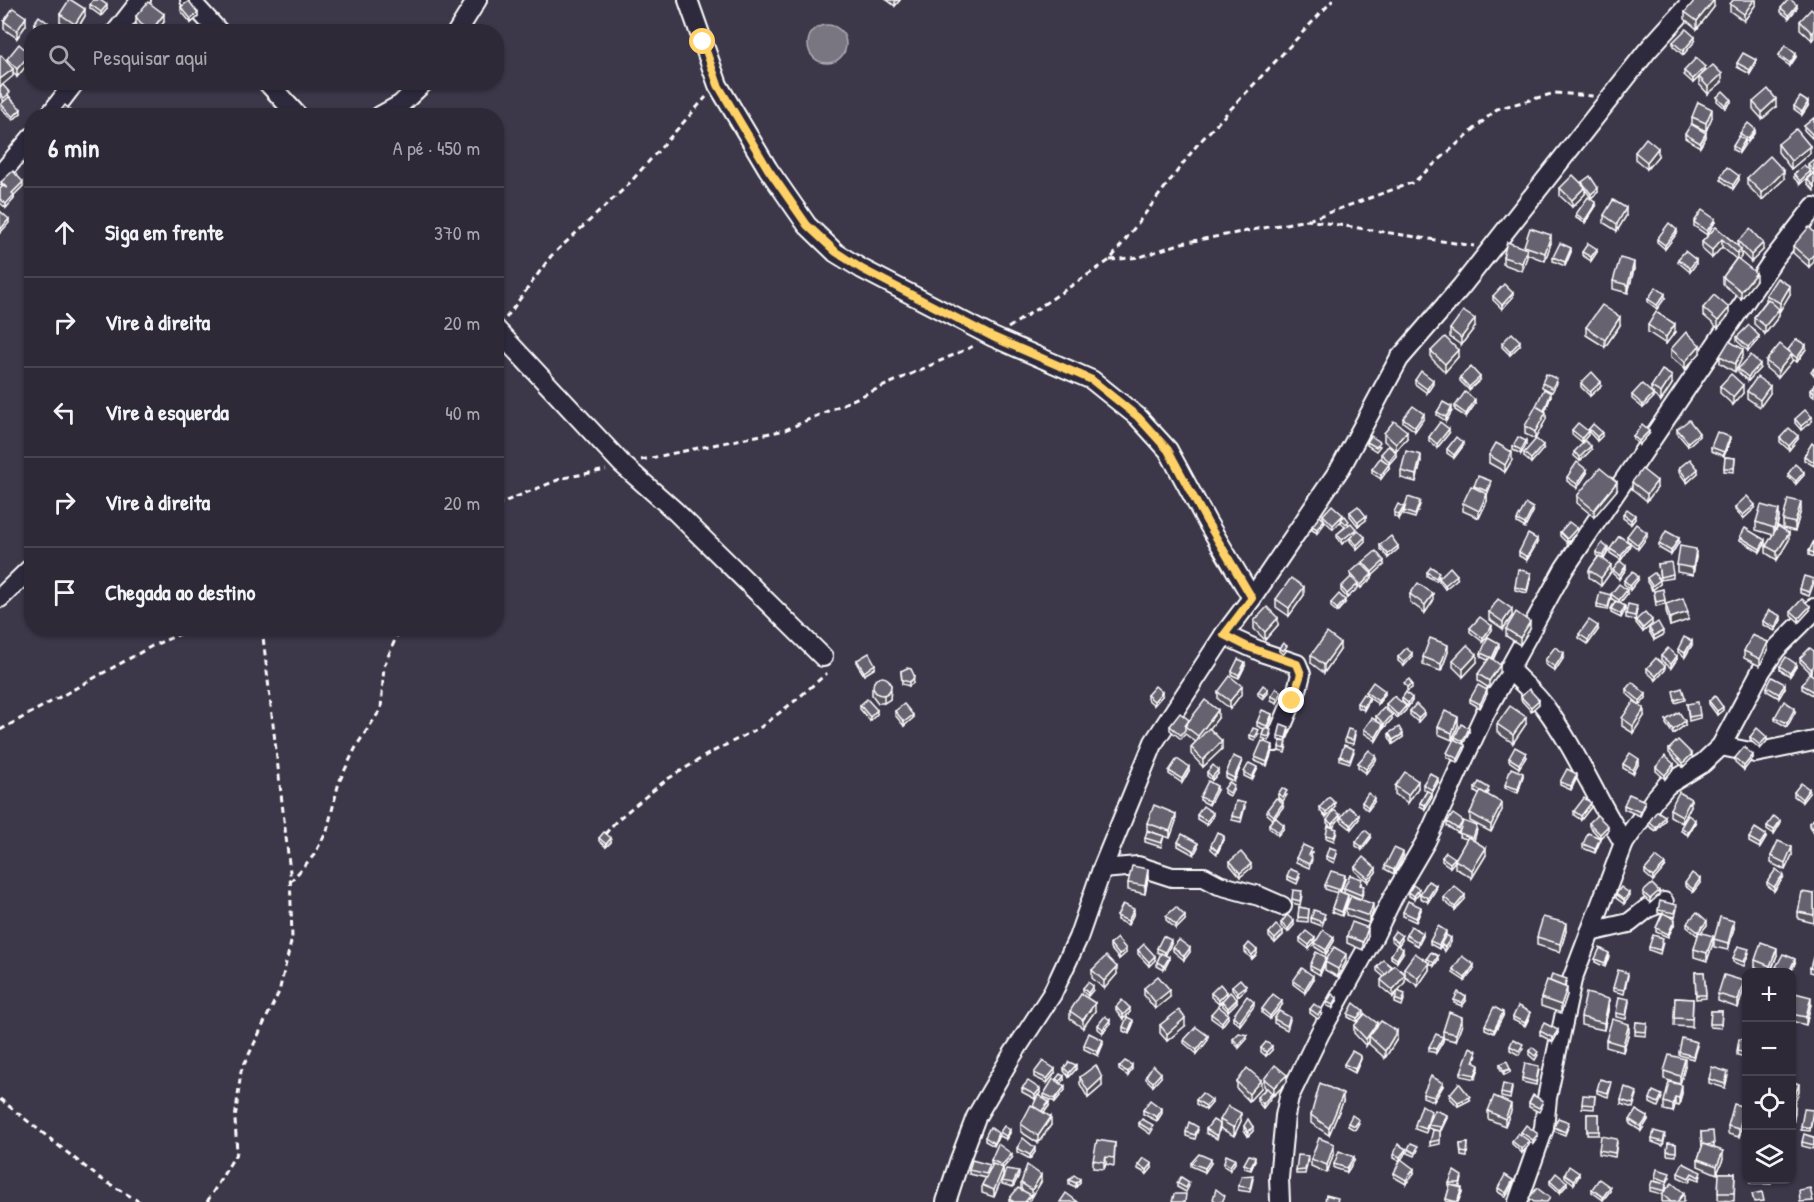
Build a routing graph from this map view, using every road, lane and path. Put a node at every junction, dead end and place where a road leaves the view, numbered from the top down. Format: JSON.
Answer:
{"nodes":[{"id":1,"x":141,"y":0,"type":"edge"},
{"id":2,"x":190,"y":0,"type":"edge"},
{"id":3,"x":477,"y":0,"type":"edge"},
{"id":4,"x":688,"y":0,"type":"edge"},
{"id":5,"x":1693,"y":0,"type":"edge"},
{"id":6,"x":122,"y":24,"type":"edge"},
{"id":7,"x":212,"y":24,"type":"edge"},
{"id":8,"x":462,"y":24,"type":"edge"},
{"id":9,"x":718,"y":85,"type":"junction"},
{"id":10,"x":69,"y":90,"type":"edge"},
{"id":11,"x":274,"y":90,"type":"edge"},
{"id":12,"x":416,"y":90,"type":"edge"},
{"id":13,"x":1611,"y":97,"type":"junction"},
{"id":14,"x":55,"y":108,"type":"edge"},
{"id":15,"x":291,"y":108,"type":"edge"},
{"id":16,"x":395,"y":108,"type":"edge"},
{"id":17,"x":24,"y":146,"type":"edge"},
{"id":18,"x":0,"y":175,"type":"edge"},
{"id":19,"x":1814,"y":207,"type":"edge"},
{"id":20,"x":1307,"y":220,"type":"junction"},
{"id":21,"x":1492,"y":248,"type":"junction"},
{"id":22,"x":1110,"y":260,"type":"dead end"},
{"id":23,"x":504,"y":320,"type":"edge"},
{"id":24,"x":504,"y":337,"type":"edge"},
{"id":25,"x":24,"y":575,"type":"edge"},
{"id":26,"x":0,"y":598,"type":"edge"},
{"id":27,"x":1252,"y":598,"type":"junction"},
{"id":28,"x":1814,"y":608,"type":"edge"},
{"id":29,"x":1224,"y":635,"type":"junction"},
{"id":30,"x":175,"y":636,"type":"edge"},
{"id":31,"x":263,"y":636,"type":"edge"},
{"id":32,"x":397,"y":636,"type":"edge"},
{"id":33,"x":824,"y":657,"type":"joint"},
{"id":34,"x":1510,"y":670,"type":"junction"},
{"id":35,"x":0,"y":730,"type":"edge"},
{"id":36,"x":1814,"y":741,"type":"edge"},
{"id":37,"x":1275,"y":742,"type":"dead end"},
{"id":38,"x":1721,"y":746,"type":"junction"},
{"id":39,"x":605,"y":834,"type":"edge"},
{"id":40,"x":1624,"y":843,"type":"junction"},
{"id":41,"x":1102,"y":869,"type":"junction"},
{"id":42,"x":290,"y":882,"type":"junction"},
{"id":43,"x":1664,"y":902,"type":"edge"},
{"id":44,"x":1282,"y":906,"type":"dead end"},
{"id":45,"x":1590,"y":932,"type":"junction"},
{"id":46,"x":0,"y":1099,"type":"edge"},
{"id":47,"x":140,"y":1202,"type":"edge"},
{"id":48,"x":207,"y":1202,"type":"edge"},
{"id":49,"x":946,"y":1202,"type":"edge"},
{"id":50,"x":1280,"y":1202,"type":"edge"},
{"id":51,"x":1518,"y":1202,"type":"edge"}],
"edges":[{"from":1,"to":6,"type":"street"},
{"from":2,"to":7,"type":"street"},
{"from":3,"to":8,"type":"street"},
{"from":4,"to":9,"type":"street"},
{"from":5,"to":13,"type":"street"},
{"from":9,"to":23,"type":"path"},
{"from":9,"to":27,"type":"street"},
{"from":10,"to":14,"type":"street"},
{"from":11,"to":15,"type":"street"},
{"from":12,"to":16,"type":"street"},
{"from":13,"to":20,"type":"path"},
{"from":13,"to":21,"type":"street"},
{"from":17,"to":18,"type":"street"},
{"from":19,"to":34,"type":"street"},
{"from":20,"to":21,"type":"path"},
{"from":20,"to":22,"type":"path"},
{"from":21,"to":27,"type":"street"},
{"from":24,"to":33,"type":"street"},
{"from":25,"to":26,"type":"street"},
{"from":27,"to":29,"type":"street"},
{"from":28,"to":38,"type":"street"},
{"from":29,"to":37,"type":"street"},
{"from":29,"to":41,"type":"street"},
{"from":30,"to":35,"type":"path"},
{"from":31,"to":42,"type":"path"},
{"from":32,"to":42,"type":"path"},
{"from":33,"to":39,"type":"path"},
{"from":34,"to":40,"type":"street"},
{"from":34,"to":50,"type":"street"},
{"from":36,"to":38,"type":"street"},
{"from":38,"to":40,"type":"street"},
{"from":40,"to":45,"type":"street"},
{"from":41,"to":44,"type":"street"},
{"from":41,"to":49,"type":"street"},
{"from":42,"to":48,"type":"path"},
{"from":43,"to":45,"type":"street"},
{"from":45,"to":51,"type":"street"},
{"from":46,"to":47,"type":"path"}]}
